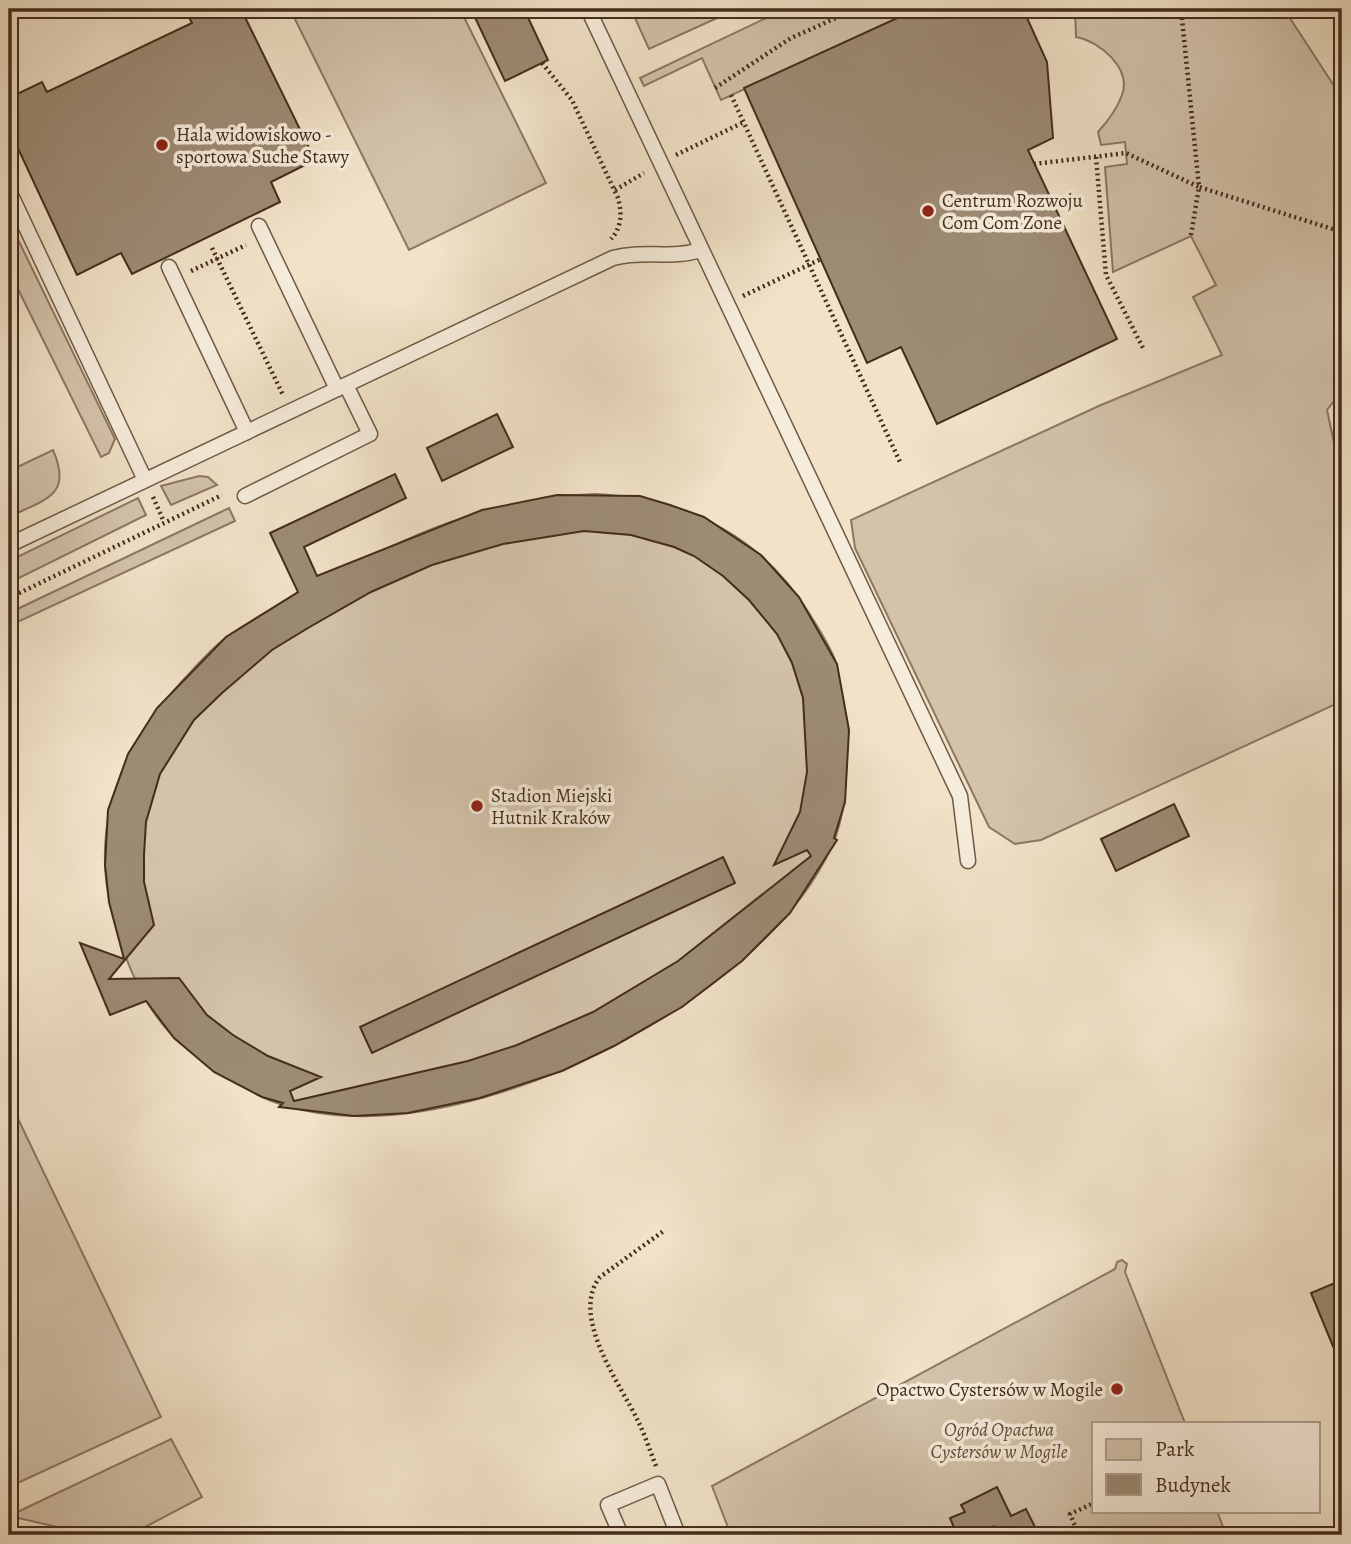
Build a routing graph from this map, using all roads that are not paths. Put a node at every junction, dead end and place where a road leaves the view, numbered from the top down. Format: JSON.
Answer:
{"nodes":[{"id":1,"x":588,"y":9,"type":"edge"},
{"id":2,"x":9,"y":191,"type":"edge"},
{"id":3,"x":262,"y":231,"type":"road end"},
{"id":4,"x":701,"y":250,"type":"junction"},
{"id":5,"x":171,"y":273,"type":"road end"},
{"id":6,"x":341,"y":387,"type":"junction"},
{"id":7,"x":247,"y":432,"type":"junction"},
{"id":8,"x":145,"y":480,"type":"junction"},
{"id":9,"x":245,"y":496,"type":"dead end"},
{"id":10,"x":9,"y":545,"type":"edge"},
{"id":11,"x":968,"y":861,"type":"dead end"},
{"id":12,"x":621,"y":1535,"type":"edge"},
{"id":13,"x":677,"y":1535,"type":"edge"}],
"edges":[{"from":1,"to":4,"type":"lane"},
{"from":2,"to":8,"type":"lane"},
{"from":3,"to":6,"type":"lane"},
{"from":4,"to":6,"type":"lane"},
{"from":4,"to":11,"type":"lane"},
{"from":5,"to":7,"type":"lane"},
{"from":6,"to":7,"type":"lane"},
{"from":6,"to":9,"type":"lane"},
{"from":7,"to":8,"type":"lane"},
{"from":8,"to":10,"type":"lane"},
{"from":12,"to":13,"type":"lane"}]}
